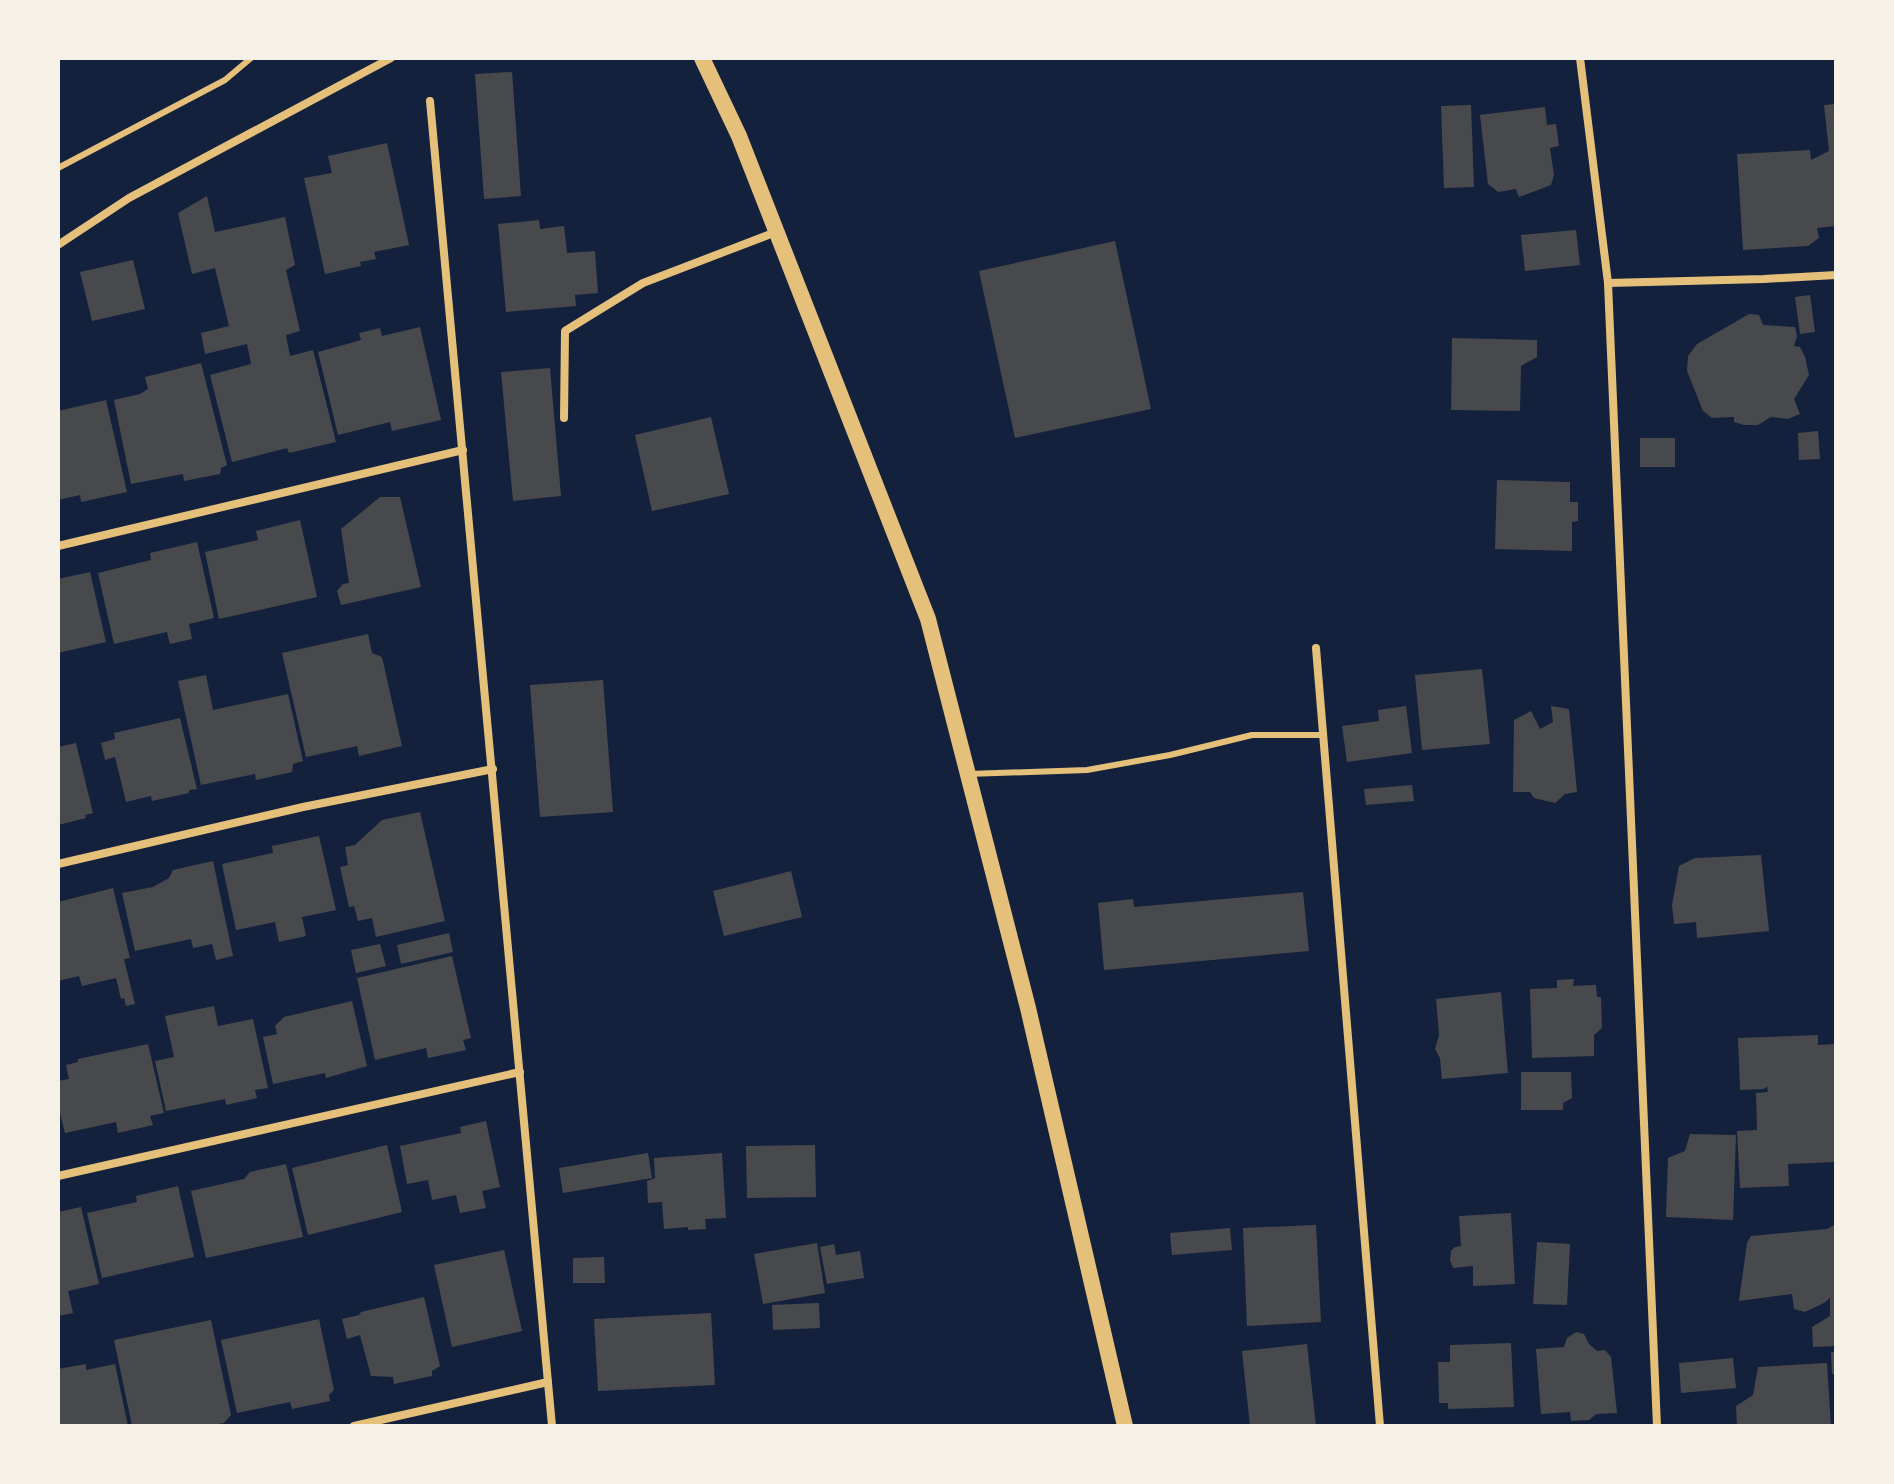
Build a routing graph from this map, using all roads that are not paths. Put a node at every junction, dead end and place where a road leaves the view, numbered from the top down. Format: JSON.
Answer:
{"nodes":[{"id":1,"x":251,"y":58,"type":"edge"},
{"id":2,"x":391,"y":58,"type":"edge"},
{"id":3,"x":702,"y":58,"type":"edge"},
{"id":4,"x":1580,"y":58,"type":"edge"},
{"id":5,"x":430,"y":101,"type":"dead end"},
{"id":6,"x":58,"y":168,"type":"edge"},
{"id":7,"x":776,"y":232,"type":"junction"},
{"id":8,"x":58,"y":245,"type":"edge"},
{"id":9,"x":1836,"y":275,"type":"edge"},
{"id":10,"x":1608,"y":283,"type":"junction"},
{"id":11,"x":564,"y":418,"type":"dead end"},
{"id":12,"x":463,"y":450,"type":"junction"},
{"id":13,"x":58,"y":546,"type":"edge"},
{"id":14,"x":1316,"y":648,"type":"dead end"},
{"id":15,"x":1324,"y":735,"type":"junction"},
{"id":16,"x":493,"y":769,"type":"junction"},
{"id":17,"x":968,"y":774,"type":"junction"},
{"id":18,"x":58,"y":864,"type":"edge"},
{"id":19,"x":520,"y":1072,"type":"junction"},
{"id":20,"x":58,"y":1176,"type":"edge"},
{"id":21,"x":548,"y":1382,"type":"junction"},
{"id":22,"x":354,"y":1426,"type":"edge"},
{"id":23,"x":552,"y":1426,"type":"edge"},
{"id":24,"x":1125,"y":1426,"type":"edge"},
{"id":25,"x":1380,"y":1426,"type":"edge"},
{"id":26,"x":1657,"y":1426,"type":"edge"}],
"edges":[{"from":1,"to":6,"type":"lane"},
{"from":2,"to":8,"type":"street"},
{"from":3,"to":7,"type":"main road"},
{"from":4,"to":10,"type":"street"},
{"from":5,"to":12,"type":"street"},
{"from":7,"to":11,"type":"street"},
{"from":7,"to":17,"type":"main road"},
{"from":9,"to":10,"type":"street"},
{"from":10,"to":26,"type":"street"},
{"from":12,"to":13,"type":"street"},
{"from":12,"to":16,"type":"street"},
{"from":14,"to":15,"type":"street"},
{"from":15,"to":17,"type":"lane"},
{"from":15,"to":25,"type":"street"},
{"from":16,"to":18,"type":"street"},
{"from":16,"to":19,"type":"street"},
{"from":17,"to":24,"type":"main road"},
{"from":19,"to":20,"type":"street"},
{"from":19,"to":21,"type":"street"},
{"from":21,"to":22,"type":"street"},
{"from":21,"to":23,"type":"street"}]}
